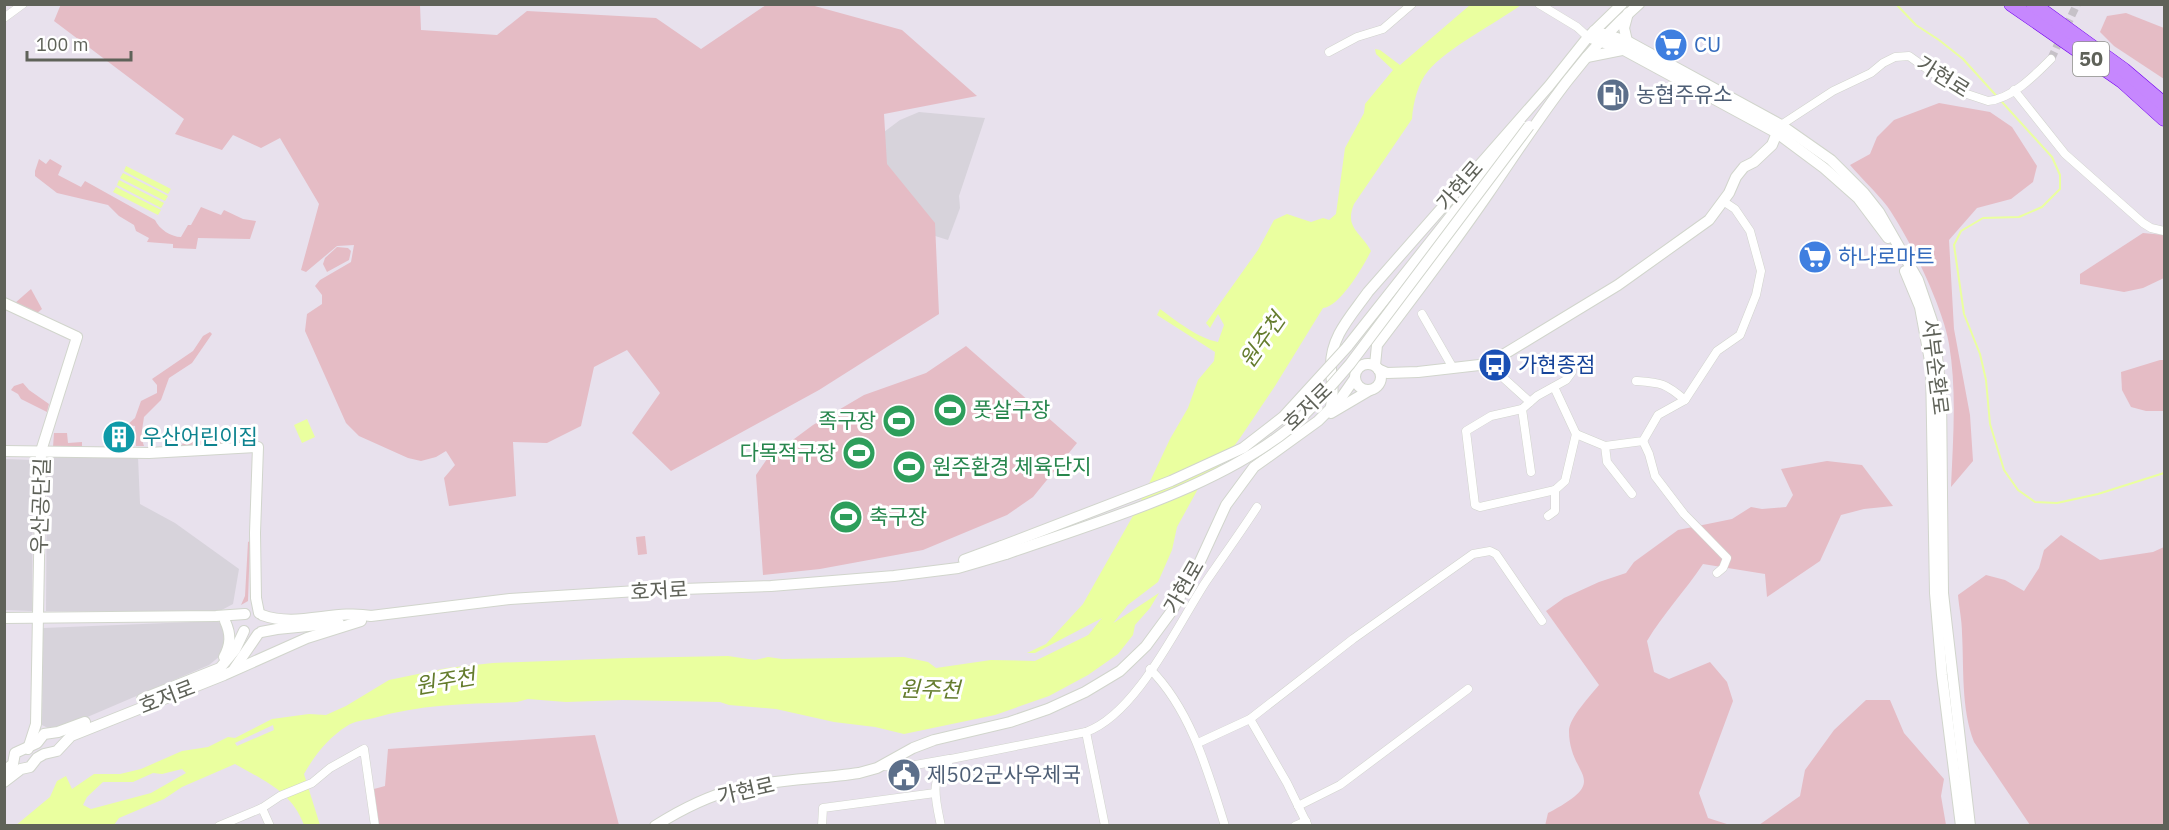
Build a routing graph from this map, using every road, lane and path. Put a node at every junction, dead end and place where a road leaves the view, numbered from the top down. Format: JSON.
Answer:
{"nodes":[{"id":1,"x":23,"y":4,"type":"edge"},
{"id":2,"x":1412,"y":4,"type":"edge"},
{"id":3,"x":1539,"y":4,"type":"edge"},
{"id":4,"x":1639,"y":4,"type":"edge"},
{"id":5,"x":2011,"y":4,"type":"edge"},
{"id":6,"x":2033,"y":4,"type":"edge"},
{"id":7,"x":1625,"y":9,"type":"edge"},
{"id":8,"x":4,"y":18,"type":"edge"},
{"id":9,"x":1591,"y":34,"type":"junction"},
{"id":10,"x":1603,"y":37,"type":"junction"},
{"id":11,"x":1625,"y":45,"type":"junction"},
{"id":12,"x":1329,"y":52,"type":"dead end"},
{"id":13,"x":1587,"y":57,"type":"junction"},
{"id":14,"x":2051,"y":59,"type":"tunnel mouth"},
{"id":15,"x":1553,"y":90,"type":"junction"},
{"id":16,"x":2011,"y":92,"type":"junction"},
{"id":17,"x":2164,"y":104,"type":"edge"},
{"id":18,"x":1530,"y":120,"type":"junction"},
{"id":19,"x":2164,"y":120,"type":"edge"},
{"id":20,"x":1779,"y":129,"type":"junction"},
{"id":21,"x":1723,"y":201,"type":"junction"},
{"id":22,"x":2164,"y":231,"type":"edge"},
{"id":23,"x":4,"y":303,"type":"edge"},
{"id":24,"x":1422,"y":314,"type":"dead end"},
{"id":25,"x":1488,"y":364,"type":"junction"},
{"id":26,"x":1376,"y":367,"type":"junction"},
{"id":27,"x":1453,"y":368,"type":"junction"},
{"id":28,"x":1418,"y":372,"type":"junction"},
{"id":29,"x":1572,"y":372,"type":"dead end"},
{"id":30,"x":1355,"y":378,"type":"junction"},
{"id":31,"x":1636,"y":381,"type":"dead end"},
{"id":32,"x":1554,"y":387,"type":"junction"},
{"id":33,"x":1374,"y":388,"type":"junction"},
{"id":34,"x":1685,"y":400,"type":"junction"},
{"id":35,"x":1530,"y":402,"type":"junction"},
{"id":36,"x":1331,"y":406,"type":"junction"},
{"id":37,"x":1522,"y":409,"type":"junction"},
{"id":38,"x":1318,"y":421,"type":"junction"},
{"id":39,"x":1576,"y":434,"type":"junction"},
{"id":40,"x":1642,"y":441,"type":"junction"},
{"id":41,"x":1605,"y":446,"type":"junction"},
{"id":42,"x":4,"y":451,"type":"edge"},
{"id":43,"x":41,"y":451,"type":"junction"},
{"id":44,"x":1531,"y":472,"type":"dead end"},
{"id":45,"x":1555,"y":490,"type":"junction"},
{"id":46,"x":1632,"y":494,"type":"dead end"},
{"id":47,"x":1257,"y":507,"type":"dead end"},
{"id":48,"x":1548,"y":516,"type":"dead end"},
{"id":49,"x":1717,"y":573,"type":"dead end"},
{"id":50,"x":254,"y":613,"type":"junction"},
{"id":51,"x":4,"y":618,"type":"edge"},
{"id":52,"x":38,"y":618,"type":"junction"},
{"id":53,"x":366,"y":618,"type":"junction"},
{"id":54,"x":221,"y":619,"type":"junction"},
{"id":55,"x":1542,"y":621,"type":"dead end"},
{"id":56,"x":243,"y":630,"type":"junction"},
{"id":57,"x":260,"y":633,"type":"junction"},
{"id":58,"x":1150,"y":669,"type":"junction"},
{"id":59,"x":231,"y":671,"type":"junction"},
{"id":60,"x":196,"y":678,"type":"junction"},
{"id":61,"x":1468,"y":689,"type":"dead end"},
{"id":62,"x":1250,"y":719,"type":"junction"},
{"id":63,"x":36,"y":724,"type":"junction"},
{"id":64,"x":58,"y":732,"type":"junction"},
{"id":65,"x":1086,"y":732,"type":"junction"},
{"id":66,"x":44,"y":734,"type":"junction"},
{"id":67,"x":62,"y":743,"type":"junction"},
{"id":68,"x":1198,"y":743,"type":"junction"},
{"id":69,"x":28,"y":749,"type":"junction"},
{"id":70,"x":951,"y":759,"type":"junction"},
{"id":71,"x":12,"y":766,"type":"edge"},
{"id":72,"x":880,"y":766,"type":"junction"},
{"id":73,"x":4,"y":782,"type":"edge"},
{"id":74,"x":935,"y":793,"type":"junction"},
{"id":75,"x":1298,"y":806,"type":"junction"},
{"id":76,"x":262,"y":808,"type":"junction"},
{"id":77,"x":1307,"y":823,"type":"edge"},
{"id":78,"x":219,"y":825,"type":"edge"},
{"id":79,"x":270,"y":825,"type":"edge"},
{"id":80,"x":375,"y":825,"type":"edge"},
{"id":81,"x":655,"y":825,"type":"edge"},
{"id":82,"x":822,"y":825,"type":"edge"},
{"id":83,"x":941,"y":825,"type":"edge"},
{"id":84,"x":1105,"y":825,"type":"edge"},
{"id":85,"x":1226,"y":825,"type":"edge"},
{"id":86,"x":1295,"y":825,"type":"edge"},
{"id":87,"x":1961,"y":825,"type":"edge"},
{"id":88,"x":1970,"y":825,"type":"edge"}],
"edges":[{"from":1,"to":8,"type":"street"},
{"from":2,"to":12,"type":"street"},
{"from":3,"to":9,"type":"street"},
{"from":4,"to":7,"type":"street","name":"호저로"},
{"from":5,"to":19,"type":"highway","number":"50"},
{"from":6,"to":17,"type":"highway","number":"50"},
{"from":7,"to":9,"type":"street","name":"호저로"},
{"from":7,"to":10,"type":"street","name":"호저로"},
{"from":7,"to":11,"type":"street"},
{"from":9,"to":10,"type":"street","name":"서부순환로"},
{"from":9,"to":15,"type":"street","name":"호저로"},
{"from":10,"to":11,"type":"street","name":"서부순환로"},
{"from":10,"to":13,"type":"street","name":"호저로"},
{"from":11,"to":13,"type":"street"},
{"from":11,"to":20,"type":"street","name":"서부순환로"},
{"from":13,"to":15,"type":"street","name":"호저로"},
{"from":14,"to":16,"type":"street","name":"가현로"},
{"from":15,"to":18,"type":"street","name":"호저로"},
{"from":16,"to":20,"type":"street","name":"가현로"},
{"from":16,"to":22,"type":"street"},
{"from":18,"to":26,"type":"street"},
{"from":18,"to":36,"type":"street","name":"가현로"},
{"from":18,"to":53,"type":"street","name":"호저로","bridge":true},
{"from":20,"to":21,"type":"street","name":"가현로"},
{"from":20,"to":87,"type":"street","name":"서부순환로"},
{"from":20,"to":88,"type":"street","name":"서부순환로"},
{"from":21,"to":25,"type":"street","name":"가현로"},
{"from":21,"to":34,"type":"street"},
{"from":23,"to":43,"type":"street","name":"우산공단길"},
{"from":24,"to":27,"type":"street"},
{"from":25,"to":27,"type":"street","name":"가현로"},
{"from":25,"to":35,"type":"street"},
{"from":26,"to":28,"type":"street"},
{"from":26,"to":30,"type":"street"},
{"from":26,"to":33,"type":"street"},
{"from":27,"to":28,"type":"street","name":"가현로"},
{"from":28,"to":33,"type":"street"},
{"from":29,"to":32,"type":"street"},
{"from":30,"to":33,"type":"street"},
{"from":30,"to":36,"type":"street"},
{"from":31,"to":34,"type":"street"},
{"from":32,"to":35,"type":"street"},
{"from":32,"to":39,"type":"street"},
{"from":33,"to":38,"type":"street"},
{"from":34,"to":40,"type":"street"},
{"from":35,"to":37,"type":"street"},
{"from":36,"to":38,"type":"street","name":"가현로"},
{"from":37,"to":44,"type":"street"},
{"from":37,"to":45,"type":"street"},
{"from":38,"to":72,"type":"street","name":"가현로"},
{"from":39,"to":41,"type":"street"},
{"from":39,"to":45,"type":"street"},
{"from":40,"to":41,"type":"street"},
{"from":40,"to":49,"type":"street"},
{"from":41,"to":46,"type":"street"},
{"from":42,"to":43,"type":"street"},
{"from":43,"to":50,"type":"street"},
{"from":43,"to":52,"type":"street","name":"우산공단길"},
{"from":45,"to":48,"type":"street"},
{"from":47,"to":58,"type":"street"},
{"from":50,"to":53,"type":"street"},
{"from":50,"to":54,"type":"street"},
{"from":50,"to":56,"type":"street"},
{"from":50,"to":57,"type":"street"},
{"from":51,"to":52,"type":"street"},
{"from":52,"to":54,"type":"street"},
{"from":52,"to":63,"type":"street","name":"우산공단길"},
{"from":53,"to":57,"type":"street"},
{"from":53,"to":59,"type":"street","name":"호저로"},
{"from":54,"to":56,"type":"street"},
{"from":54,"to":60,"type":"street"},
{"from":55,"to":62,"type":"street"},
{"from":56,"to":57,"type":"street"},
{"from":56,"to":60,"type":"street"},
{"from":57,"to":59,"type":"street"},
{"from":58,"to":65,"type":"street"},
{"from":58,"to":68,"type":"street"},
{"from":59,"to":67,"type":"street","name":"호저로"},
{"from":60,"to":64,"type":"street","name":"호저로"},
{"from":61,"to":75,"type":"street"},
{"from":62,"to":68,"type":"street"},
{"from":62,"to":75,"type":"street"},
{"from":63,"to":66,"type":"street"},
{"from":63,"to":69,"type":"street","name":"우산공단길"},
{"from":64,"to":66,"type":"street","name":"호저로"},
{"from":64,"to":67,"type":"street"},
{"from":65,"to":70,"type":"street"},
{"from":65,"to":84,"type":"street"},
{"from":66,"to":69,"type":"street","name":"호저로"},
{"from":67,"to":71,"type":"street","name":"호저로"},
{"from":68,"to":85,"type":"street"},
{"from":69,"to":71,"type":"street","name":"호저로"},
{"from":70,"to":72,"type":"street"},
{"from":70,"to":74,"type":"street"},
{"from":71,"to":71,"type":"street"},
{"from":71,"to":73,"type":"street","name":"호저로"},
{"from":72,"to":81,"type":"street","name":"가현로"},
{"from":74,"to":82,"type":"street"},
{"from":74,"to":83,"type":"street"},
{"from":75,"to":77,"type":"street"},
{"from":76,"to":78,"type":"street"},
{"from":76,"to":79,"type":"street"},
{"from":76,"to":80,"type":"street"},
{"from":77,"to":86,"type":"street"}]}
